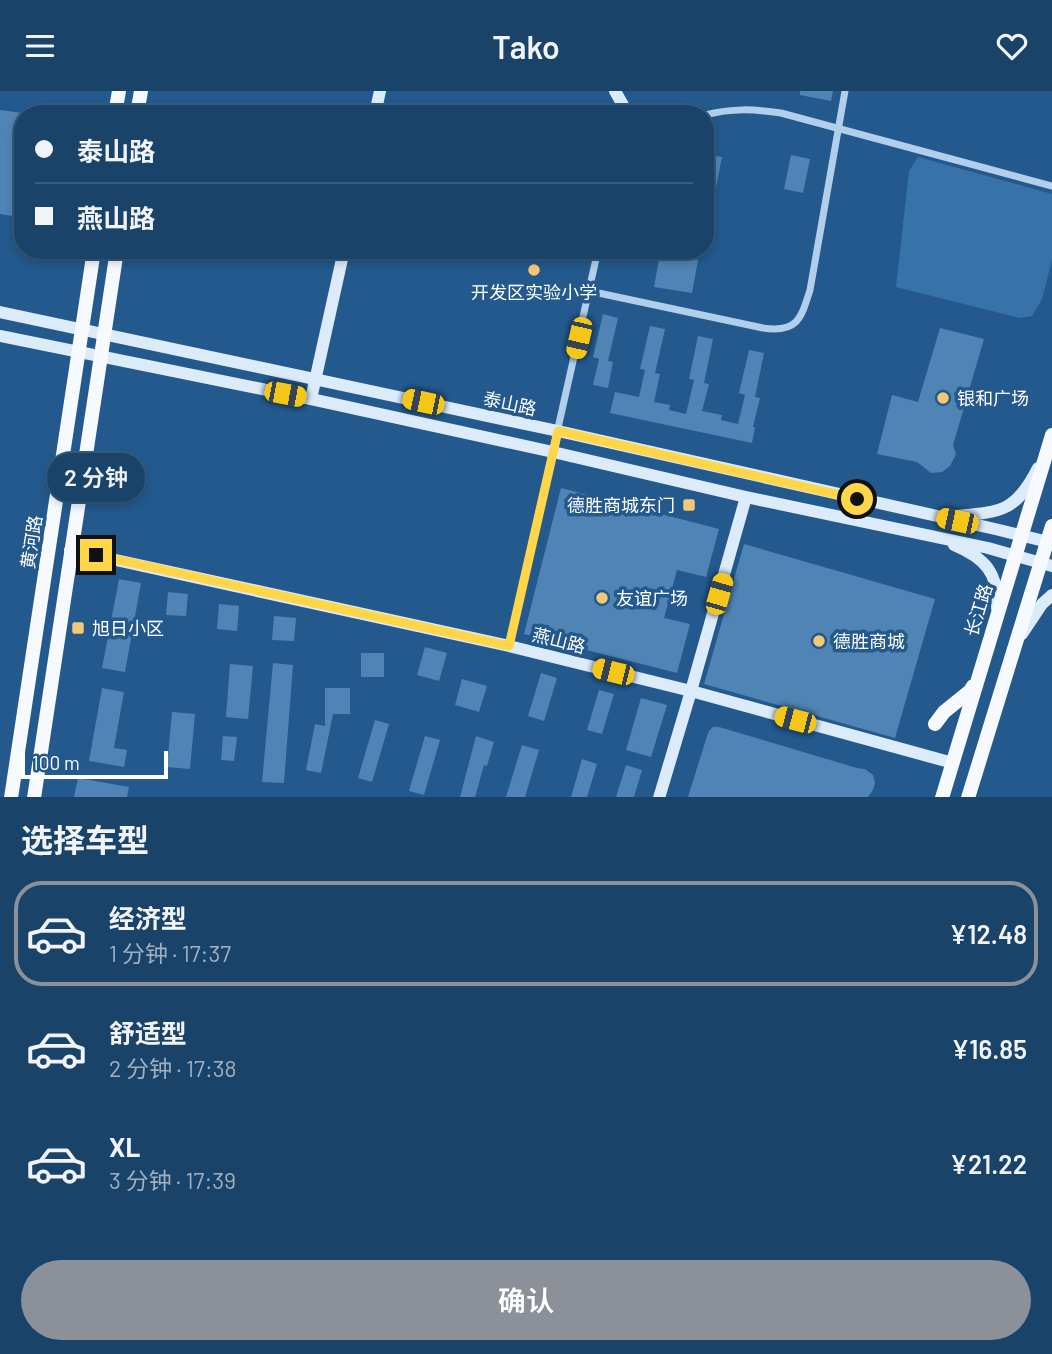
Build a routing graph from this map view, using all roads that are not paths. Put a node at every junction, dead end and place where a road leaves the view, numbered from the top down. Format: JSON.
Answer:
{"nodes":[{"id":1,"x":845,"y":91,"type":"edge"},
{"id":2,"x":714,"y":112,"type":"edge"},
{"id":3,"x":838,"y":128,"type":"junction"},
{"id":4,"x":1052,"y":186,"type":"edge"},
{"id":5,"x":93,"y":259,"type":"edge"},
{"id":6,"x":116,"y":259,"type":"edge"},
{"id":7,"x":342,"y":259,"type":"edge"},
{"id":8,"x":596,"y":259,"type":"edge"},
{"id":9,"x":589,"y":291,"type":"junction"},
{"id":10,"x":0,"y":312,"type":"edge"},
{"id":11,"x":82,"y":330,"type":"junction"},
{"id":12,"x":104,"y":334,"type":"junction"},
{"id":13,"x":0,"y":336,"type":"edge"},
{"id":14,"x":79,"y":353,"type":"junction"},
{"id":15,"x":101,"y":356,"type":"junction"},
{"id":16,"x":314,"y":379,"type":"junction"},
{"id":17,"x":311,"y":399,"type":"junction"},
{"id":18,"x":558,"y":431,"type":"junction"},
{"id":19,"x":1050,"y":440,"type":"edge"},
{"id":20,"x":553,"y":452,"type":"junction"},
{"id":21,"x":746,"y":497,"type":"junction"},
{"id":22,"x":939,"y":517,"type":"junction"},
{"id":23,"x":1052,"y":526,"type":"edge"},
{"id":24,"x":1021,"y":535,"type":"junction"},
{"id":25,"x":934,"y":537,"type":"junction"},
{"id":26,"x":1050,"y":543,"type":"edge"},
{"id":27,"x":70,"y":550,"type":"junction"},
{"id":28,"x":1015,"y":555,"type":"junction"},
{"id":29,"x":1046,"y":564,"type":"edge"},
{"id":30,"x":1052,"y":595,"type":"edge"},
{"id":31,"x":997,"y":615,"type":"junction"},
{"id":32,"x":1016,"y":643,"type":"junction"},
{"id":33,"x":509,"y":646,"type":"junction"},
{"id":34,"x":978,"y":675,"type":"junction"},
{"id":35,"x":691,"y":691,"type":"junction"},
{"id":36,"x":935,"y":725,"type":"dead end"},
{"id":37,"x":953,"y":763,"type":"junction"},
{"id":38,"x":11,"y":797,"type":"edge"},
{"id":39,"x":34,"y":797,"type":"edge"},
{"id":40,"x":659,"y":797,"type":"edge"},
{"id":41,"x":942,"y":797,"type":"edge"},
{"id":42,"x":968,"y":797,"type":"edge"}],
"edges":[{"from":1,"to":3,"type":"street"},
{"from":2,"to":3,"type":"street"},
{"from":3,"to":4,"type":"street"},
{"from":3,"to":9,"type":"street"},
{"from":5,"to":11,"type":"main road","name":"黄河路"},
{"from":6,"to":12,"type":"main road"},
{"from":7,"to":16,"type":"main road"},
{"from":8,"to":9,"type":"street"},
{"from":9,"to":18,"type":"street"},
{"from":10,"to":11,"type":"main road","name":"泰山路"},
{"from":11,"to":12,"type":"main road","name":"泰山路"},
{"from":11,"to":14,"type":"main road","name":"黄河路"},
{"from":12,"to":15,"type":"main road"},
{"from":12,"to":16,"type":"main road","name":"泰山路"},
{"from":13,"to":14,"type":"main road"},
{"from":14,"to":15,"type":"main road"},
{"from":14,"to":38,"type":"main road","name":"黄河路"},
{"from":15,"to":17,"type":"main road"},
{"from":15,"to":27,"type":"main road"},
{"from":16,"to":17,"type":"main road"},
{"from":16,"to":18,"type":"main road","name":"泰山路"},
{"from":17,"to":20,"type":"main road"},
{"from":18,"to":20,"type":"street"},
{"from":18,"to":22,"type":"main road","name":"泰山路"},
{"from":19,"to":22,"type":"main road"},
{"from":19,"to":24,"type":"main road","name":"长江路"},
{"from":20,"to":21,"type":"main road"},
{"from":20,"to":33,"type":"street"},
{"from":21,"to":25,"type":"main road"},
{"from":21,"to":35,"type":"main road"},
{"from":22,"to":24,"type":"main road","name":"泰山路"},
{"from":23,"to":26,"type":"main road"},
{"from":24,"to":26,"type":"main road","name":"泰山路"},
{"from":24,"to":28,"type":"main road","name":"长江路"},
{"from":25,"to":28,"type":"main road"},
{"from":25,"to":31,"type":"main road"},
{"from":26,"to":29,"type":"main road"},
{"from":27,"to":33,"type":"main road","name":"燕山路"},
{"from":27,"to":39,"type":"main road"},
{"from":28,"to":29,"type":"main road"},
{"from":28,"to":31,"type":"main road","name":"长江路"},
{"from":29,"to":32,"type":"main road"},
{"from":30,"to":32,"type":"main road"},
{"from":31,"to":34,"type":"main road","name":"长江路"},
{"from":32,"to":42,"type":"main road"},
{"from":33,"to":35,"type":"main road","name":"燕山路"},
{"from":34,"to":36,"type":"main road"},
{"from":34,"to":37,"type":"main road","name":"长江路"},
{"from":35,"to":37,"type":"main road","name":"燕山路"},
{"from":35,"to":40,"type":"main road"},
{"from":37,"to":41,"type":"main road","name":"长江路"}]}
